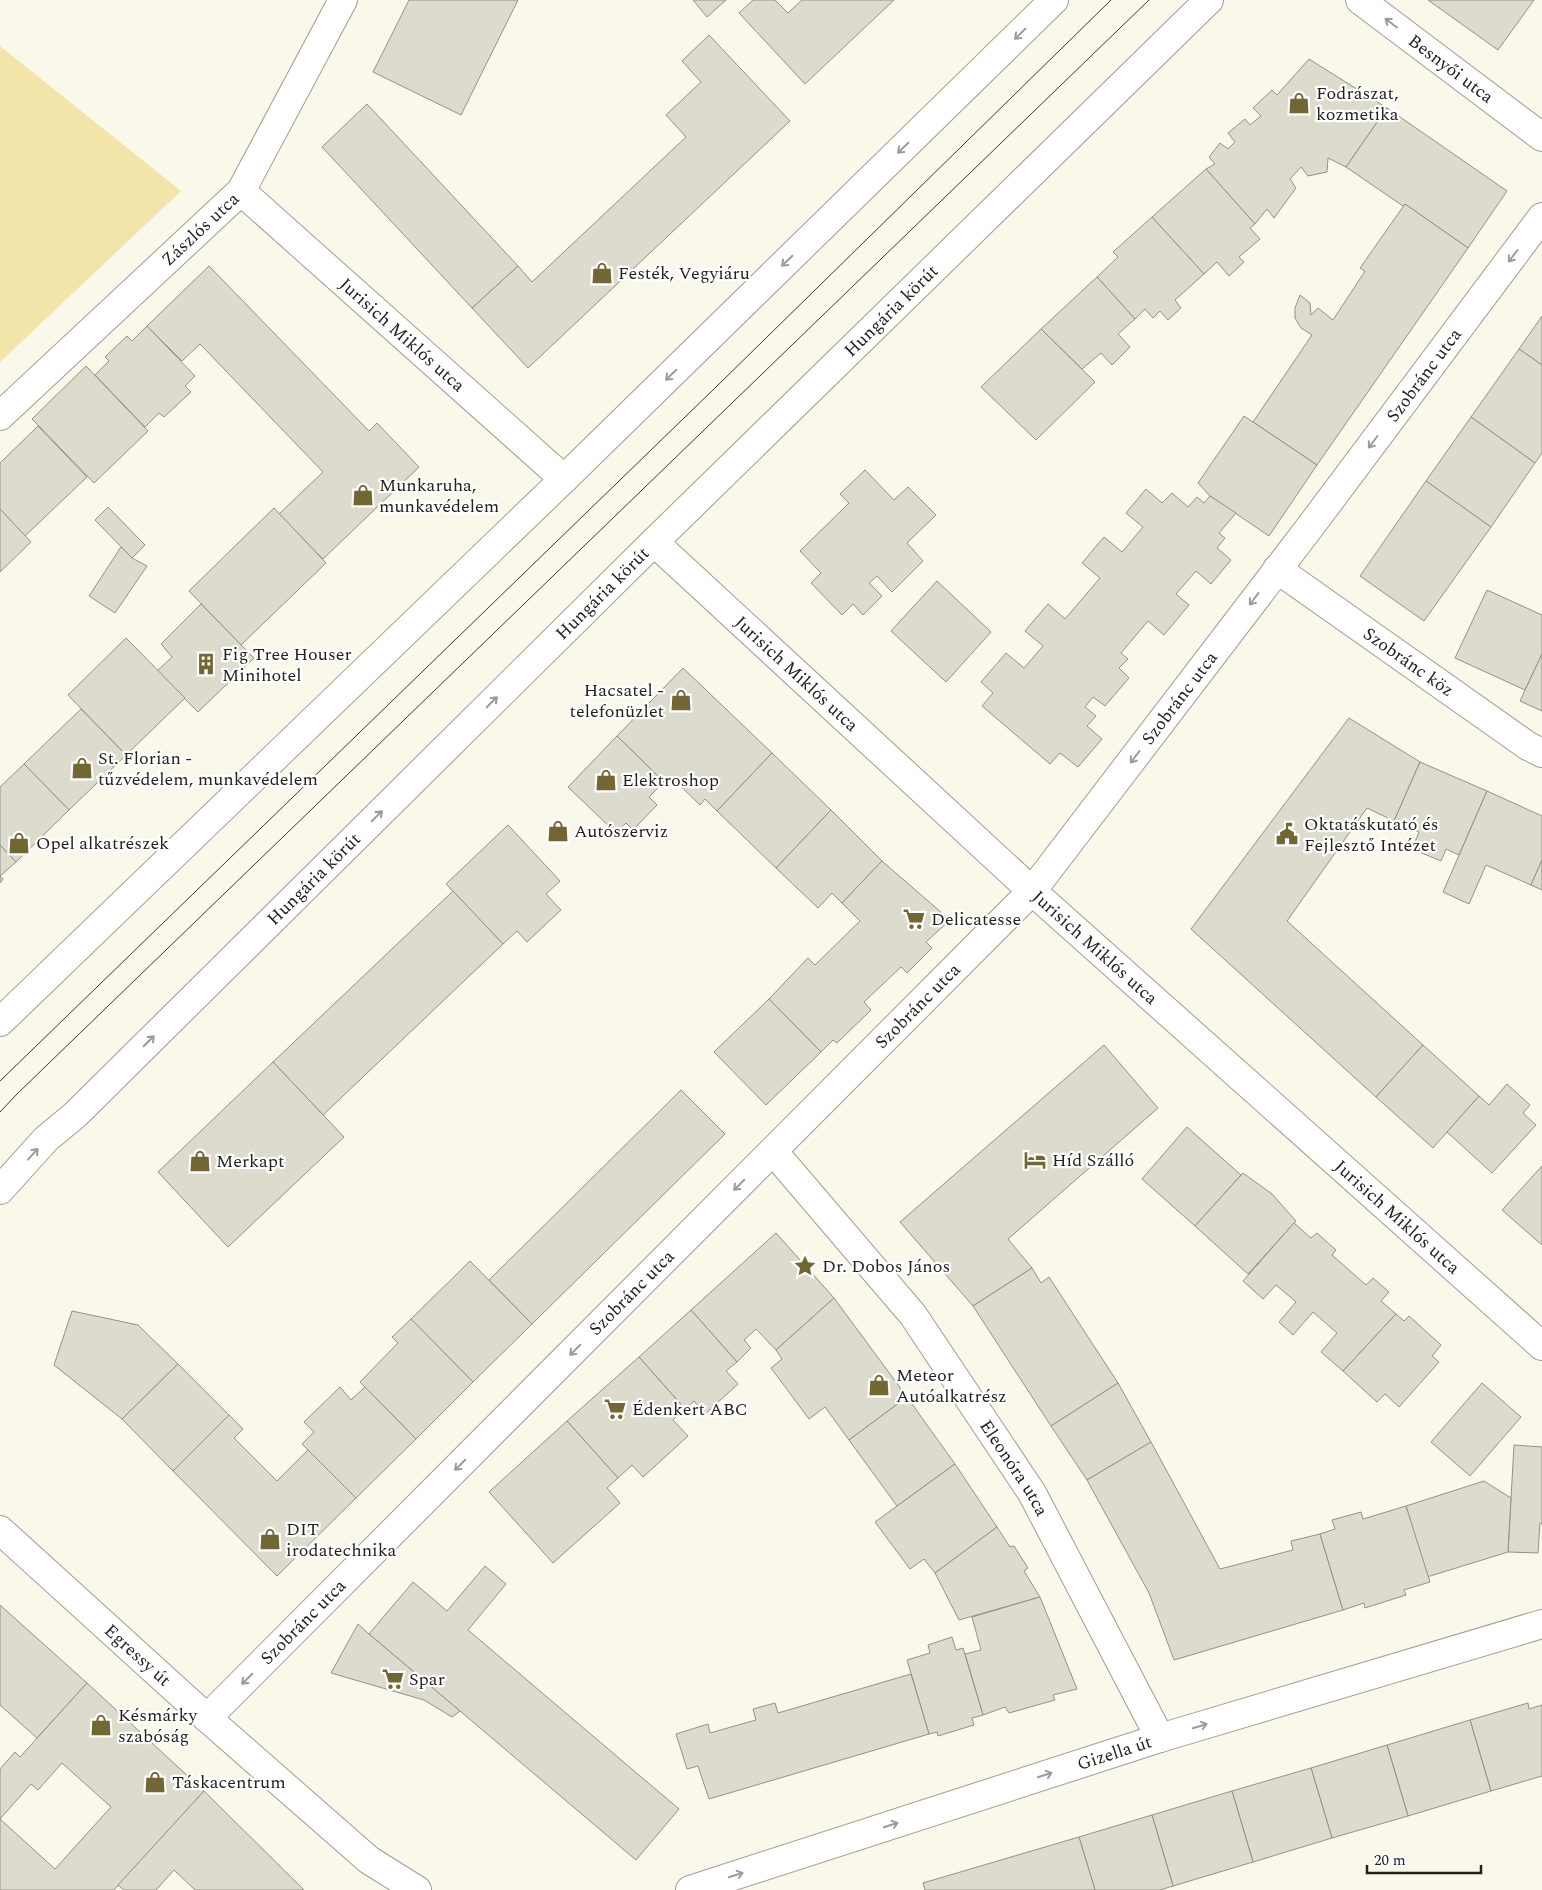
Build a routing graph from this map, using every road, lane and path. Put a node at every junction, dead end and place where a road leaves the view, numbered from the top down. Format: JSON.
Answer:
{"nodes":[{"id":1,"x":343,"y":0,"type":"edge"},
{"id":2,"x":1054,"y":0,"type":"edge"},
{"id":3,"x":1208,"y":0,"type":"edge"},
{"id":4,"x":1360,"y":0,"type":"edge"},
{"id":5,"x":1542,"y":136,"type":"edge"},
{"id":6,"x":241,"y":191,"type":"junction"},
{"id":7,"x":1542,"y":217,"type":"edge"},
{"id":8,"x":0,"y":416,"type":"edge"},
{"id":9,"x":564,"y":479,"type":"junction"},
{"id":10,"x":654,"y":542,"type":"junction"},
{"id":11,"x":1277,"y":569,"type":"junction"},
{"id":12,"x":1542,"y":753,"type":"edge"},
{"id":13,"x":1032,"y":891,"type":"junction"},
{"id":14,"x":0,"y":1022,"type":"edge"},
{"id":15,"x":774,"y":1150,"type":"junction"},
{"id":16,"x":0,"y":1190,"type":"edge"},
{"id":17,"x":1542,"y":1346,"type":"edge"},
{"id":18,"x":0,"y":1530,"type":"edge"},
{"id":19,"x":1542,"y":1624,"type":"edge"},
{"id":20,"x":207,"y":1718,"type":"junction"},
{"id":21,"x":1160,"y":1738,"type":"junction"},
{"id":22,"x":417,"y":1890,"type":"edge"},
{"id":23,"x":690,"y":1890,"type":"edge"}],
"edges":[{"from":1,"to":6,"type":"street","name":"Zászlós utca"},
{"from":2,"to":9,"type":"street","one_way":true},
{"from":3,"to":10,"type":"street","name":"Hungária körút"},
{"from":5,"to":4,"type":"street","name":"Besnyői utca","one_way":true},
{"from":6,"to":8,"type":"street","name":"Zászlós utca"},
{"from":6,"to":9,"type":"street","name":"Jurisich Miklós utca"},
{"from":7,"to":11,"type":"street","name":"Szobránc utca","one_way":true},
{"from":9,"to":14,"type":"street"},
{"from":10,"to":13,"type":"street","name":"Jurisich Miklós utca"},
{"from":16,"to":10,"type":"street","name":"Hungária körút","one_way":true},
{"from":11,"to":12,"type":"street","name":"Szobránc köz"},
{"from":11,"to":13,"type":"street","name":"Szobránc utca","one_way":true},
{"from":13,"to":15,"type":"street","name":"Szobránc utca"},
{"from":13,"to":17,"type":"street","name":"Jurisich Miklós utca"},
{"from":15,"to":20,"type":"street","name":"Szobránc utca","one_way":true},
{"from":15,"to":21,"type":"street","name":"Eleonóra utca"},
{"from":18,"to":20,"type":"street","name":"Egressy út"},
{"from":21,"to":19,"type":"street","name":"Gizella út","one_way":true},
{"from":20,"to":22,"type":"street","name":"Egressy út"},
{"from":23,"to":21,"type":"street","name":"Gizella út","one_way":true}]}
